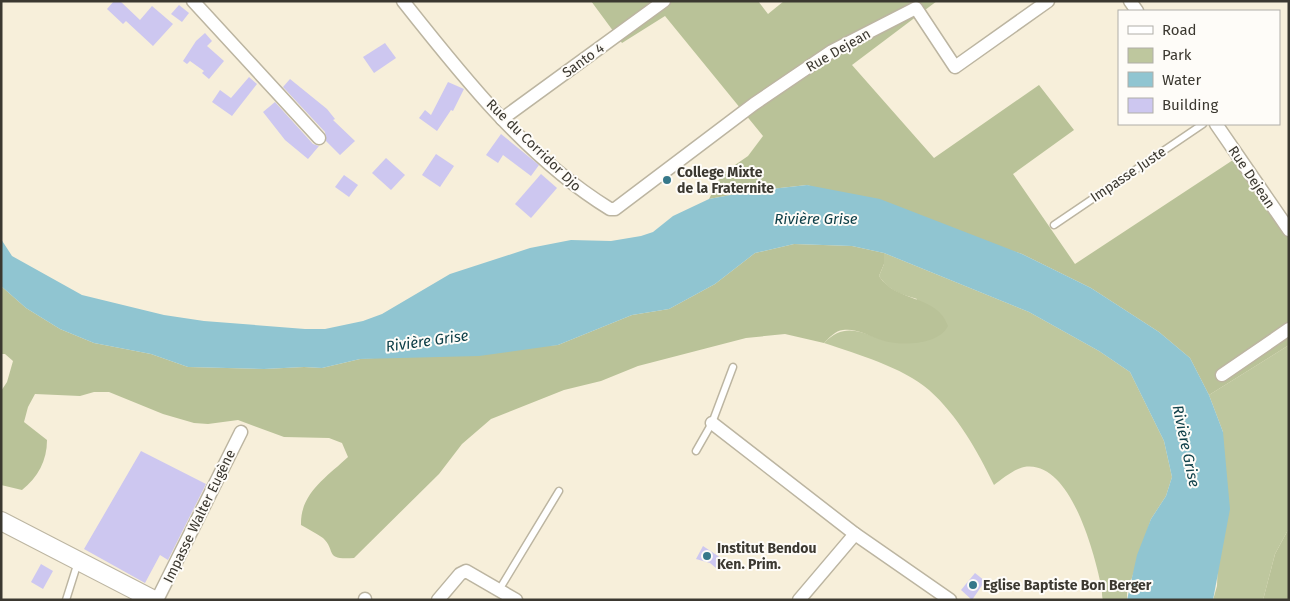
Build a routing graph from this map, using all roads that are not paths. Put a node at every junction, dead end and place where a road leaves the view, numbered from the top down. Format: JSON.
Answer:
{"nodes":[{"id":1,"x":193,"y":1,"type":"edge"},
{"id":2,"x":403,"y":1,"type":"edge"},
{"id":3,"x":664,"y":1,"type":"edge"},
{"id":4,"x":1048,"y":1,"type":"edge"},
{"id":5,"x":502,"y":119,"type":"junction"},
{"id":6,"x":1202,"y":125,"type":"edge"},
{"id":7,"x":1217,"y":125,"type":"edge"},
{"id":8,"x":319,"y":138,"type":"dead end"},
{"id":9,"x":615,"y":209,"type":"joint"},
{"id":10,"x":1054,"y":225,"type":"dead end"},
{"id":11,"x":1289,"y":230,"type":"edge"},
{"id":12,"x":1289,"y":329,"type":"edge"},
{"id":13,"x":733,"y":367,"type":"dead end"},
{"id":14,"x":1222,"y":374,"type":"dead end"},
{"id":15,"x":712,"y":423,"type":"junction"},
{"id":16,"x":241,"y":432,"type":"dead end"},
{"id":17,"x":696,"y":451,"type":"dead end"},
{"id":18,"x":559,"y":491,"type":"dead end"},
{"id":19,"x":1,"y":521,"type":"edge"},
{"id":20,"x":855,"y":534,"type":"junction"},
{"id":21,"x":79,"y":561,"type":"junction"},
{"id":22,"x":499,"y":590,"type":"junction"},
{"id":23,"x":66,"y":600,"type":"edge"},
{"id":24,"x":156,"y":600,"type":"edge"},
{"id":25,"x":438,"y":600,"type":"edge"},
{"id":26,"x":516,"y":600,"type":"edge"},
{"id":27,"x":799,"y":600,"type":"edge"},
{"id":28,"x":950,"y":600,"type":"edge"}],
"edges":[{"from":1,"to":8,"type":"street"},
{"from":2,"to":5,"type":"street","name":"Rue du Corridor Djo"},
{"from":3,"to":5,"type":"street","name":"Santo 4"},
{"from":4,"to":9,"type":"street","name":"Rue Dejean"},
{"from":5,"to":9,"type":"street","name":"Rue du Corridor Djo"},
{"from":6,"to":10,"type":"lane","name":"Impasse Juste"},
{"from":7,"to":11,"type":"street","name":"Rue Dejean"},
{"from":12,"to":14,"type":"street"},
{"from":13,"to":15,"type":"lane"},
{"from":15,"to":17,"type":"lane"},
{"from":15,"to":20,"type":"street"},
{"from":16,"to":24,"type":"street","name":"Impasse Walter Eugène"},
{"from":18,"to":22,"type":"lane"},
{"from":19,"to":21,"type":"street"},
{"from":20,"to":27,"type":"street"},
{"from":20,"to":28,"type":"street"},
{"from":21,"to":23,"type":"lane"},
{"from":21,"to":24,"type":"street"},
{"from":22,"to":25,"type":"street"},
{"from":22,"to":26,"type":"street"}]}
